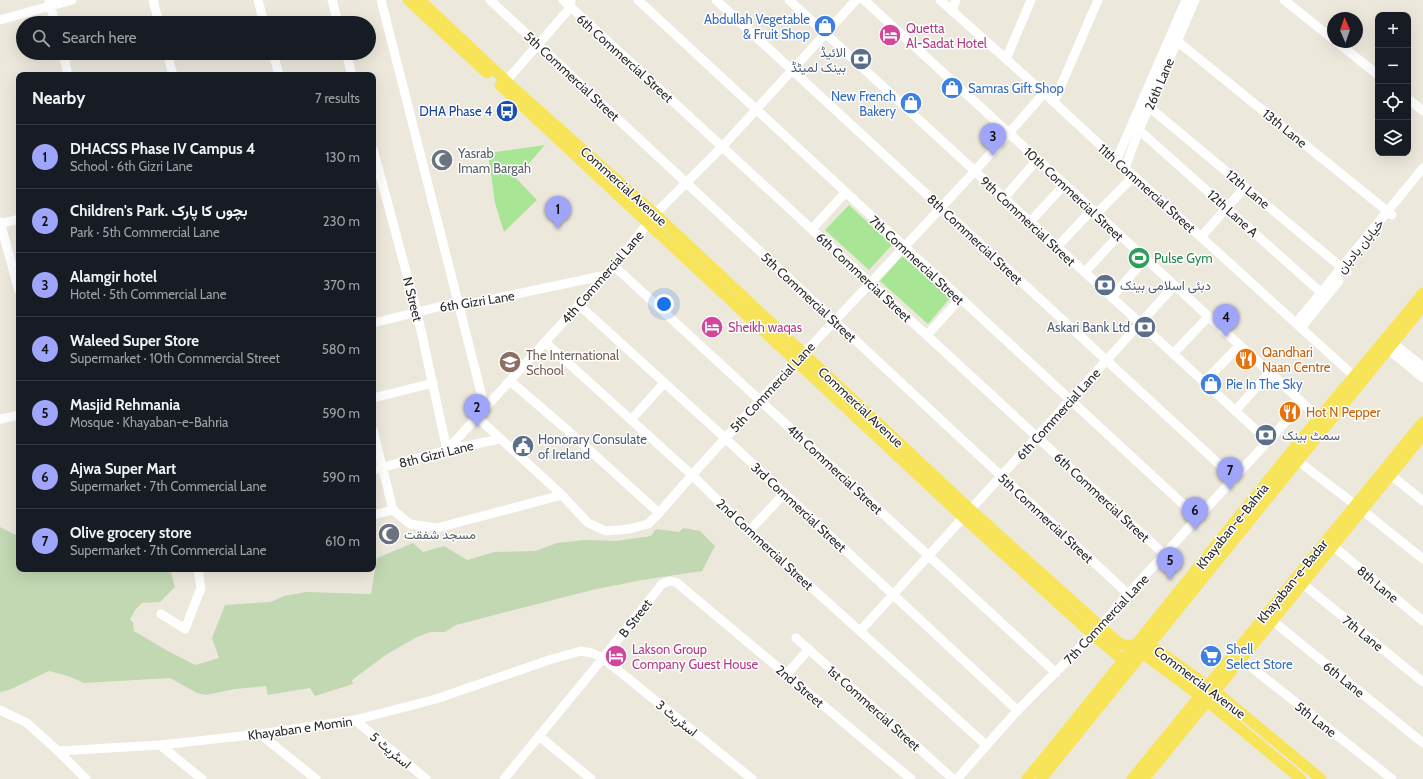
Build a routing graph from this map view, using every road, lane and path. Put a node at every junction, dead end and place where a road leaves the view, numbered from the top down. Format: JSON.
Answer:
{"nodes":[{"id":1,"x":72,"y":0,"type":"edge"},
{"id":2,"x":153,"y":0,"type":"edge"},
{"id":3,"x":258,"y":0,"type":"edge"},
{"id":4,"x":332,"y":0,"type":"edge"},
{"id":5,"x":381,"y":0,"type":"edge"},
{"id":6,"x":408,"y":0,"type":"edge"},
{"id":7,"x":420,"y":0,"type":"edge"},
{"id":8,"x":490,"y":0,"type":"edge"},
{"id":9,"x":563,"y":0,"type":"edge"},
{"id":10,"x":638,"y":0,"type":"edge"},
{"id":11,"x":716,"y":0,"type":"edge"},
{"id":12,"x":789,"y":0,"type":"edge"},
{"id":13,"x":856,"y":0,"type":"edge"},
{"id":14,"x":864,"y":0,"type":"edge"},
{"id":15,"x":940,"y":0,"type":"edge"},
{"id":16,"x":956,"y":0,"type":"edge"},
{"id":17,"x":1031,"y":0,"type":"edge"},
{"id":18,"x":1098,"y":0,"type":"edge"},
{"id":19,"x":1186,"y":0,"type":"edge"},
{"id":20,"x":1195,"y":0,"type":"edge"},
{"id":21,"x":1284,"y":0,"type":"edge"},
{"id":22,"x":50,"y":3,"type":"edge"},
{"id":23,"x":571,"y":4,"type":"edge"},
{"id":24,"x":952,"y":11,"type":"junction"},
{"id":25,"x":53,"y":16,"type":"edge"},
{"id":26,"x":157,"y":16,"type":"edge"},
{"id":27,"x":262,"y":16,"type":"edge"},
{"id":28,"x":336,"y":16,"type":"edge"},
{"id":29,"x":0,"y":20,"type":"edge"},
{"id":30,"x":825,"y":33,"type":"junction"},
{"id":31,"x":1327,"y":34,"type":"edge"},
{"id":32,"x":1177,"y":41,"type":"junction"},
{"id":33,"x":538,"y":45,"type":"junction"},
{"id":34,"x":1344,"y":48,"type":"edge"},
{"id":35,"x":1006,"y":59,"type":"junction"},
{"id":36,"x":65,"y":60,"type":"edge"},
{"id":37,"x":169,"y":60,"type":"edge"},
{"id":38,"x":275,"y":60,"type":"edge"},
{"id":39,"x":348,"y":60,"type":"edge"},
{"id":40,"x":792,"y":71,"type":"junction"},
{"id":41,"x":67,"y":72,"type":"edge"},
{"id":42,"x":172,"y":72,"type":"edge"},
{"id":43,"x":278,"y":72,"type":"edge"},
{"id":44,"x":351,"y":72,"type":"edge"},
{"id":45,"x":1375,"y":73,"type":"edge"},
{"id":46,"x":506,"y":81,"type":"junction"},
{"id":47,"x":1044,"y":93,"type":"junction"},
{"id":48,"x":1411,"y":101,"type":"edge"},
{"id":49,"x":1054,"y":102,"type":"junction"},
{"id":50,"x":1149,"y":107,"type":"junction"},
{"id":51,"x":755,"y":110,"type":"junction"},
{"id":52,"x":1423,"y":111,"type":"edge"},
{"id":53,"x":1139,"y":130,"type":"junction"},
{"id":54,"x":1009,"y":134,"type":"junction"},
{"id":55,"x":722,"y":147,"type":"junction"},
{"id":56,"x":376,"y":160,"type":"edge"},
{"id":57,"x":1037,"y":160,"type":"junction"},
{"id":58,"x":1116,"y":161,"type":"junction"},
{"id":59,"x":1125,"y":168,"type":"junction"},
{"id":60,"x":1423,"y":168,"type":"edge"},
{"id":61,"x":975,"y":172,"type":"junction"},
{"id":62,"x":1134,"y":176,"type":"junction"},
{"id":63,"x":1423,"y":177,"type":"edge"},
{"id":64,"x":686,"y":183,"type":"junction"},
{"id":65,"x":1064,"y":185,"type":"junction"},
{"id":66,"x":1245,"y":187,"type":"junction"},
{"id":67,"x":845,"y":193,"type":"junction"},
{"id":68,"x":1004,"y":198,"type":"junction"},
{"id":69,"x":942,"y":208,"type":"junction"},
{"id":70,"x":1227,"y":208,"type":"junction"},
{"id":71,"x":1094,"y":212,"type":"junction"},
{"id":72,"x":1390,"y":214,"type":"junction"},
{"id":73,"x":652,"y":218,"type":"junction"},
{"id":74,"x":16,"y":220,"type":"edge"},
{"id":75,"x":1030,"y":222,"type":"junction"},
{"id":76,"x":0,"y":223,"type":"edge"},
{"id":77,"x":812,"y":229,"type":"junction"},
{"id":78,"x":1119,"y":235,"type":"junction"},
{"id":79,"x":1201,"y":237,"type":"junction"},
{"id":80,"x":904,"y":247,"type":"junction"},
{"id":81,"x":1057,"y":247,"type":"junction"},
{"id":82,"x":1145,"y":259,"type":"junction"},
{"id":83,"x":614,"y":266,"type":"junction"},
{"id":84,"x":1344,"y":270,"type":"junction"},
{"id":85,"x":1084,"y":272,"type":"junction"},
{"id":86,"x":606,"y":275,"type":"junction"},
{"id":87,"x":16,"y":280,"type":"edge"},
{"id":88,"x":870,"y":283,"type":"junction"},
{"id":89,"x":1174,"y":286,"type":"junction"},
{"id":90,"x":1423,"y":293,"type":"edge"},
{"id":91,"x":1324,"y":295,"type":"junction"},
{"id":92,"x":1112,"y":297,"type":"junction"},
{"id":93,"x":960,"y":299,"type":"junction"},
{"id":94,"x":458,"y":302,"type":"junction"},
{"id":95,"x":579,"y":305,"type":"junction"},
{"id":96,"x":1423,"y":306,"type":"edge"},
{"id":97,"x":417,"y":312,"type":"junction"},
{"id":98,"x":1208,"y":317,"type":"junction"},
{"id":99,"x":834,"y":321,"type":"junction"},
{"id":100,"x":376,"y":322,"type":"edge"},
{"id":101,"x":1140,"y":324,"type":"junction"},
{"id":102,"x":1299,"y":326,"type":"junction"},
{"id":103,"x":927,"y":335,"type":"junction"},
{"id":104,"x":546,"y":342,"type":"junction"},
{"id":105,"x":1239,"y":346,"type":"junction"},
{"id":106,"x":1391,"y":346,"type":"junction"},
{"id":107,"x":1173,"y":354,"type":"junction"},
{"id":108,"x":800,"y":357,"type":"junction"},
{"id":109,"x":1107,"y":361,"type":"junction"},
{"id":110,"x":1372,"y":363,"type":"junction"},
{"id":111,"x":1423,"y":367,"type":"edge"},
{"id":112,"x":1269,"y":373,"type":"junction"},
{"id":113,"x":1354,"y":377,"type":"junction"},
{"id":114,"x":1423,"y":378,"type":"edge"},
{"id":115,"x":510,"y":381,"type":"junction"},
{"id":116,"x":664,"y":382,"type":"junction"},
{"id":117,"x":1204,"y":382,"type":"junction"},
{"id":118,"x":433,"y":383,"type":"junction"},
{"id":119,"x":376,"y":397,"type":"edge"},
{"id":120,"x":1070,"y":400,"type":"junction"},
{"id":121,"x":761,"y":401,"type":"junction"},
{"id":122,"x":1302,"y":404,"type":"junction"},
{"id":123,"x":485,"y":408,"type":"junction"},
{"id":124,"x":1235,"y":411,"type":"junction"},
{"id":125,"x":16,"y":416,"type":"edge"},
{"id":126,"x":477,"y":417,"type":"junction"},
{"id":127,"x":1319,"y":418,"type":"junction"},
{"id":128,"x":0,"y":419,"type":"edge"},
{"id":129,"x":631,"y":420,"type":"junction"},
{"id":130,"x":1423,"y":422,"type":"edge"},
{"id":131,"x":1037,"y":436,"type":"junction"},
{"id":132,"x":1422,"y":437,"type":"edge"},
{"id":133,"x":725,"y":438,"type":"junction"},
{"id":134,"x":500,"y":439,"type":"junction"},
{"id":135,"x":1268,"y":441,"type":"junction"},
{"id":136,"x":447,"y":450,"type":"junction"},
{"id":137,"x":1298,"y":461,"type":"junction"},
{"id":138,"x":377,"y":469,"type":"edge"},
{"id":139,"x":692,"y":475,"type":"junction"},
{"id":140,"x":1391,"y":475,"type":"junction"},
{"id":141,"x":1001,"y":476,"type":"junction"},
{"id":142,"x":1234,"y":478,"type":"junction"},
{"id":143,"x":784,"y":494,"type":"junction"},
{"id":144,"x":562,"y":495,"type":"junction"},
{"id":145,"x":1423,"y":501,"type":"edge"},
{"id":146,"x":1359,"y":507,"type":"junction"},
{"id":147,"x":393,"y":510,"type":"junction"},
{"id":148,"x":659,"y":513,"type":"junction"},
{"id":149,"x":376,"y":514,"type":"edge"},
{"id":150,"x":968,"y":514,"type":"junction"},
{"id":151,"x":1198,"y":518,"type":"junction"},
{"id":152,"x":750,"y":531,"type":"junction"},
{"id":153,"x":1333,"y":546,"type":"junction"},
{"id":154,"x":1165,"y":555,"type":"junction"},
{"id":155,"x":930,"y":556,"type":"junction"},
{"id":156,"x":1423,"y":559,"type":"edge"},
{"id":157,"x":198,"y":572,"type":"edge"},
{"id":158,"x":668,"y":581,"type":"joint"},
{"id":159,"x":1303,"y":584,"type":"junction"},
{"id":160,"x":1128,"y":594,"type":"junction"},
{"id":161,"x":894,"y":595,"type":"junction"},
{"id":162,"x":161,"y":614,"type":"dead end"},
{"id":163,"x":1268,"y":618,"type":"junction"},
{"id":164,"x":1423,"y":622,"type":"edge"},
{"id":165,"x":1096,"y":630,"type":"junction"},
{"id":166,"x":860,"y":631,"type":"junction"},
{"id":167,"x":1160,"y":631,"type":"junction"},
{"id":168,"x":796,"y":638,"type":"dead end"},
{"id":169,"x":1149,"y":644,"type":"junction"},
{"id":170,"x":808,"y":649,"type":"junction"},
{"id":171,"x":1140,"y":649,"type":"junction"},
{"id":172,"x":1161,"y":652,"type":"junction"},
{"id":173,"x":603,"y":658,"type":"junction"},
{"id":174,"x":1125,"y":660,"type":"junction"},
{"id":175,"x":1241,"y":660,"type":"junction"},
{"id":176,"x":1056,"y":673,"type":"junction"},
{"id":177,"x":786,"y":675,"type":"junction"},
{"id":178,"x":1423,"y":682,"type":"edge"},
{"id":179,"x":1212,"y":688,"type":"junction"},
{"id":180,"x":1203,"y":698,"type":"junction"},
{"id":181,"x":0,"y":710,"type":"edge"},
{"id":182,"x":1018,"y":710,"type":"junction"},
{"id":183,"x":355,"y":720,"type":"junction"},
{"id":184,"x":260,"y":734,"type":"junction"},
{"id":185,"x":539,"y":736,"type":"junction"},
{"id":186,"x":1423,"y":743,"type":"edge"},
{"id":187,"x":160,"y":745,"type":"junction"},
{"id":188,"x":986,"y":745,"type":"junction"},
{"id":189,"x":1060,"y":747,"type":"junction"},
{"id":190,"x":58,"y":751,"type":"junction"},
{"id":191,"x":86,"y":779,"type":"edge"},
{"id":192,"x":202,"y":779,"type":"edge"},
{"id":193,"x":316,"y":779,"type":"edge"},
{"id":194,"x":426,"y":779,"type":"edge"},
{"id":195,"x":504,"y":779,"type":"edge"},
{"id":196,"x":591,"y":779,"type":"edge"},
{"id":197,"x":752,"y":779,"type":"edge"},
{"id":198,"x":912,"y":779,"type":"edge"},
{"id":199,"x":953,"y":779,"type":"edge"},
{"id":200,"x":957,"y":779,"type":"edge"},
{"id":201,"x":1028,"y":779,"type":"edge"},
{"id":202,"x":1041,"y":779,"type":"edge"},
{"id":203,"x":1132,"y":779,"type":"edge"},
{"id":204,"x":1144,"y":779,"type":"edge"},
{"id":205,"x":1301,"y":779,"type":"edge"},
{"id":206,"x":1321,"y":779,"type":"edge"},
{"id":207,"x":1392,"y":779,"type":"edge"}],
"edges":[{"from":1,"to":22,"type":"street"},
{"from":2,"to":26,"type":"street"},
{"from":3,"to":27,"type":"street"},
{"from":4,"to":28,"type":"street"},
{"from":5,"to":94,"type":"street"},
{"from":6,"to":73,"type":"main road","name":"Commercial Avenue"},
{"from":7,"to":46,"type":"main road","name":"Commercial Avenue"},
{"from":8,"to":33,"type":"street","name":"5th Commercial Street"},
{"from":9,"to":23,"type":"street","name":"6th Commercial Street"},
{"from":10,"to":51,"type":"street","name":"7th Commercial Street"},
{"from":11,"to":40,"type":"street","name":"8th Commercial Street"},
{"from":12,"to":30,"type":"street","name":"9th Commercial Street"},
{"from":13,"to":30,"type":"street","name":"4th Commercial Lane"},
{"from":14,"to":54,"type":"street","name":"10th Commercial Street"},
{"from":15,"to":24,"type":"street","name":"11th Commercial Street"},
{"from":16,"to":24,"type":"street"},
{"from":17,"to":35,"type":"street"},
{"from":18,"to":49,"type":"street"},
{"from":19,"to":58,"type":"street"},
{"from":20,"to":32,"type":"street","name":"26th Lane"},
{"from":21,"to":31,"type":"street"},
{"from":22,"to":25,"type":"street"},
{"from":22,"to":29,"type":"street"},
{"from":23,"to":33,"type":"street"},
{"from":23,"to":55,"type":"street","name":"6th Commercial Street"},
{"from":24,"to":35,"type":"street","name":"11th Commercial Street"},
{"from":30,"to":40,"type":"street","name":"4th Commercial Lane"},
{"from":30,"to":61,"type":"street","name":"9th Commercial Street"},
{"from":32,"to":50,"type":"street","name":"26th Lane"},
{"from":32,"to":72,"type":"street","name":"13th Lane"},
{"from":33,"to":46,"type":"street"},
{"from":33,"to":64,"type":"street","name":"5th Commercial Street"},
{"from":34,"to":45,"type":"street"},
{"from":35,"to":47,"type":"street","name":"11th Commercial Street"},
{"from":36,"to":41,"type":"street"},
{"from":37,"to":42,"type":"street"},
{"from":38,"to":43,"type":"street"},
{"from":39,"to":44,"type":"street"},
{"from":40,"to":51,"type":"street","name":"4th Commercial Lane"},
{"from":40,"to":69,"type":"street","name":"8th Commercial Street"},
{"from":46,"to":73,"type":"main road","name":"Commercial Avenue"},
{"from":47,"to":49,"type":"street","name":"11th Commercial Street"},
{"from":47,"to":54,"type":"street","name":"5th Commercial Lane"},
{"from":48,"to":52,"type":"street"},
{"from":49,"to":58,"type":"street","name":"11th Commercial Street"},
{"from":50,"to":53,"type":"street","name":"26th Lane"},
{"from":50,"to":66,"type":"street","name":"12th Lane"},
{"from":51,"to":55,"type":"street","name":"4th Commercial Lane"},
{"from":51,"to":67,"type":"street","name":"7th Commercial Street"},
{"from":53,"to":59,"type":"street","name":"26th Lane"},
{"from":53,"to":70,"type":"street","name":"12th Lane A"},
{"from":54,"to":57,"type":"street","name":"10th Commercial Street"},
{"from":54,"to":61,"type":"street","name":"5th Commercial Lane"},
{"from":55,"to":64,"type":"street","name":"4th Commercial Lane"},
{"from":55,"to":77,"type":"street","name":"6th Commercial Street"},
{"from":56,"to":97,"type":"street","name":"N Street"},
{"from":57,"to":65,"type":"street","name":"10th Commercial Street"},
{"from":57,"to":68,"type":"street"},
{"from":58,"to":59,"type":"street","name":"11th Commercial Street"},
{"from":59,"to":62,"type":"street","name":"11th Commercial Street"},
{"from":60,"to":72,"type":"street","name":"خیابان بادبان"},
{"from":61,"to":68,"type":"street","name":"9th Commercial Street"},
{"from":61,"to":69,"type":"street","name":"5th Commercial Lane"},
{"from":62,"to":71,"type":"street"},
{"from":62,"to":79,"type":"street","name":"11th Commercial Street"},
{"from":63,"to":72,"type":"street","name":"خیابان بادبان"},
{"from":64,"to":73,"type":"street","name":"4th Commercial Lane"},
{"from":64,"to":99,"type":"street","name":"5th Commercial Street"},
{"from":65,"to":71,"type":"street","name":"10th Commercial Street"},
{"from":65,"to":75,"type":"street"},
{"from":66,"to":70,"type":"street"},
{"from":66,"to":84,"type":"street","name":"12th Lane"},
{"from":67,"to":77,"type":"street"},
{"from":67,"to":80,"type":"street","name":"7th Commercial Street"},
{"from":68,"to":75,"type":"street","name":"9th Commercial Street"},
{"from":69,"to":80,"type":"street","name":"5th Commercial Lane"},
{"from":69,"to":109,"type":"street","name":"8th Commercial Street"},
{"from":70,"to":79,"type":"street"},
{"from":70,"to":91,"type":"street","name":"12th Lane A"},
{"from":71,"to":78,"type":"street","name":"10th Commercial Street"},
{"from":71,"to":81,"type":"street"},
{"from":72,"to":84,"type":"street","name":"خیابان بادبان"},
{"from":73,"to":83,"type":"street","name":"4th Commercial Lane"},
{"from":73,"to":108,"type":"main road","name":"Commercial Avenue"},
{"from":74,"to":76,"type":"street"},
{"from":75,"to":81,"type":"street","name":"9th Commercial Street"},
{"from":76,"to":87,"type":"street"},
{"from":77,"to":88,"type":"street","name":"6th Commercial Street"},
{"from":78,"to":82,"type":"street","name":"10th Commercial Street"},
{"from":78,"to":85,"type":"street"},
{"from":79,"to":102,"type":"street","name":"11th Commercial Street"},
{"from":80,"to":88,"type":"street","name":"5th Commercial Lane"},
{"from":80,"to":93,"type":"street","name":"7th Commercial Street"},
{"from":81,"to":85,"type":"street","name":"9th Commercial Street"},
{"from":82,"to":89,"type":"street","name":"10th Commercial Street"},
{"from":82,"to":92,"type":"street"},
{"from":83,"to":86,"type":"street","name":"4th Commercial Lane"},
{"from":83,"to":121,"type":"street","name":"4th Commercial Street"},
{"from":84,"to":91,"type":"street","name":"خیابان بادبان"},
{"from":85,"to":92,"type":"street","name":"9th Commercial Street"},
{"from":86,"to":94,"type":"street","name":"6th Gizri Lane"},
{"from":86,"to":95,"type":"street","name":"4th Commercial Lane"},
{"from":88,"to":99,"type":"street","name":"5th Commercial Lane"},
{"from":88,"to":103,"type":"street","name":"6th Commercial Street"},
{"from":89,"to":98,"type":"street","name":"10th Commercial Street"},
{"from":89,"to":101,"type":"street","name":"6th Commercial Lane"},
{"from":90,"to":110,"type":"main road","name":"Khayaban-e-Bahria"},
{"from":91,"to":102,"type":"street","name":"خیابان بادبان"},
{"from":92,"to":101,"type":"street","name":"9th Commercial Street"},
{"from":93,"to":103,"type":"street"},
{"from":93,"to":120,"type":"street","name":"7th Commercial Street"},
{"from":94,"to":97,"type":"street","name":"6th Gizri Lane"},
{"from":94,"to":123,"type":"street"},
{"from":95,"to":104,"type":"street","name":"4th Commercial Lane"},
{"from":95,"to":116,"type":"street","name":"3rd Commercial Street"},
{"from":96,"to":106,"type":"main road","name":"Khayaban-e-Bahria"},
{"from":97,"to":100,"type":"street","name":"6th Gizri Lane"},
{"from":97,"to":118,"type":"street","name":"N Street"},
{"from":98,"to":105,"type":"street","name":"10th Commercial Street"},
{"from":98,"to":107,"type":"street"},
{"from":99,"to":108,"type":"street","name":"5th Commercial Lane"},
{"from":99,"to":141,"type":"street","name":"5th Commercial Street"},
{"from":101,"to":107,"type":"street","name":"9th Commercial Street"},
{"from":101,"to":109,"type":"street","name":"6th Commercial Lane"},
{"from":102,"to":113,"type":"street","name":"11th Commercial Street"},
{"from":103,"to":131,"type":"street","name":"6th Commercial Street"},
{"from":104,"to":115,"type":"street","name":"4th Commercial Lane"},
{"from":104,"to":129,"type":"street","name":"2nd Commercial Street"},
{"from":105,"to":112,"type":"street","name":"10th Commercial Street"},
{"from":105,"to":117,"type":"street"},
{"from":106,"to":110,"type":"main road","name":"Khayaban-e-Bahria"},
{"from":106,"to":111,"type":"street"},
{"from":106,"to":114,"type":"street"},
{"from":107,"to":117,"type":"street","name":"9th Commercial Street"},
{"from":108,"to":121,"type":"street","name":"5th Commercial Lane"},
{"from":108,"to":150,"type":"main road","name":"Commercial Avenue"},
{"from":109,"to":120,"type":"street","name":"6th Commercial Lane"},
{"from":109,"to":142,"type":"street","name":"8th Commercial Street"},
{"from":110,"to":113,"type":"main road","name":"Khayaban-e-Bahria"},
{"from":110,"to":137,"type":"main road","name":"Khayaban-e-Bahria"},
{"from":112,"to":122,"type":"street","name":"10th Commercial Street"},
{"from":112,"to":124,"type":"street"},
{"from":113,"to":127,"type":"main road","name":"Khayaban-e-Bahria"},
{"from":115,"to":123,"type":"street","name":"4th Commercial Lane"},
{"from":115,"to":148,"type":"street"},
{"from":116,"to":129,"type":"street"},
{"from":116,"to":133,"type":"street","name":"3rd Commercial Street"},
{"from":117,"to":124,"type":"street","name":"9th Commercial Street"},
{"from":118,"to":119,"type":"street"},
{"from":118,"to":136,"type":"street","name":"N Street"},
{"from":120,"to":131,"type":"street","name":"6th Commercial Lane"},
{"from":120,"to":151,"type":"street","name":"7th Commercial Street"},
{"from":121,"to":133,"type":"street","name":"5th Commercial Lane"},
{"from":121,"to":155,"type":"street","name":"4th Commercial Street"},
{"from":122,"to":127,"type":"street","name":"10th Commercial Street"},
{"from":122,"to":135,"type":"street","name":"7th Commercial Lane"},
{"from":123,"to":126,"type":"street","name":"4th Commercial Lane"},
{"from":124,"to":135,"type":"street","name":"9th Commercial Street"},
{"from":125,"to":128,"type":"street"},
{"from":126,"to":134,"type":"street","name":"5th Commercial Lane"},
{"from":126,"to":136,"type":"street","name":"4th Commercial Lane"},
{"from":127,"to":171,"type":"main road","name":"Khayaban-e-Bahria"},
{"from":129,"to":139,"type":"street","name":"2nd Commercial Street"},
{"from":130,"to":146,"type":"main road","name":"Khayaban-e-Badar"},
{"from":131,"to":141,"type":"street","name":"6th Commercial Lane"},
{"from":131,"to":154,"type":"street","name":"6th Commercial Street"},
{"from":132,"to":140,"type":"main road","name":"Khayaban-e-Badar"},
{"from":133,"to":139,"type":"street","name":"5th Commercial Lane"},
{"from":133,"to":143,"type":"street","name":"3rd Commercial Street"},
{"from":134,"to":136,"type":"street","name":"8th Gizri Lane"},
{"from":134,"to":144,"type":"street","name":"5th Commercial Lane"},
{"from":135,"to":142,"type":"street","name":"7th Commercial Lane"},
{"from":136,"to":138,"type":"street","name":"8th Gizri Lane"},
{"from":137,"to":146,"type":"street"},
{"from":137,"to":167,"type":"main road","name":"Khayaban-e-Bahria"},
{"from":138,"to":147,"type":"street"},
{"from":139,"to":148,"type":"street","name":"5th Commercial Lane"},
{"from":139,"to":152,"type":"street","name":"2nd Commercial Street"},
{"from":140,"to":145,"type":"street"},
{"from":140,"to":146,"type":"main road","name":"Khayaban-e-Badar"},
{"from":141,"to":150,"type":"street","name":"6th Commercial Lane"},
{"from":141,"to":160,"type":"street","name":"5th Commercial Street"},
{"from":142,"to":151,"type":"street","name":"7th Commercial Lane"},
{"from":143,"to":152,"type":"street"},
{"from":143,"to":161,"type":"street","name":"3rd Commercial Street"},
{"from":144,"to":147,"type":"street"},
{"from":144,"to":148,"type":"street","name":"5th Commercial Lane"},
{"from":146,"to":153,"type":"main road","name":"Khayaban-e-Badar"},
{"from":146,"to":156,"type":"street"},
{"from":146,"to":163,"type":"main road","name":"Khayaban-e-Badar"},
{"from":147,"to":149,"type":"street"},
{"from":150,"to":155,"type":"street","name":"6th Commercial Lane"},
{"from":150,"to":165,"type":"main road","name":"Commercial Avenue"},
{"from":151,"to":154,"type":"street","name":"7th Commercial Lane"},
{"from":152,"to":166,"type":"street","name":"2nd Commercial Street"},
{"from":153,"to":159,"type":"main road","name":"Khayaban-e-Badar"},
{"from":153,"to":164,"type":"street","name":"8th Lane"},
{"from":154,"to":160,"type":"street","name":"7th Commercial Lane"},
{"from":155,"to":161,"type":"street","name":"6th Commercial Lane"},
{"from":155,"to":176,"type":"street","name":"4th Commercial Street"},
{"from":157,"to":162,"type":"street"},
{"from":158,"to":173,"type":"street","name":"B Street"},
{"from":158,"to":177,"type":"street","name":"2nd Street"},
{"from":159,"to":163,"type":"main road","name":"Khayaban-e-Badar"},
{"from":159,"to":178,"type":"street","name":"7th Lane"},
{"from":160,"to":165,"type":"street","name":"7th Commercial Lane"},
{"from":161,"to":166,"type":"street","name":"6th Commercial Lane"},
{"from":161,"to":182,"type":"street","name":"3rd Commercial Street"},
{"from":163,"to":175,"type":"main road","name":"Khayaban-e-Badar"},
{"from":163,"to":179,"type":"main road","name":"Khayaban-e-Badar"},
{"from":163,"to":186,"type":"street","name":"6th Lane"},
{"from":165,"to":171,"type":"main road","name":"Commercial Avenue"},
{"from":165,"to":174,"type":"main road","name":"Commercial Avenue"},
{"from":165,"to":176,"type":"street","name":"7th Commercial Lane"},
{"from":166,"to":188,"type":"street","name":"2nd Commercial Street"},
{"from":167,"to":169,"type":"main road","name":"Khayaban-e-Bahria"},
{"from":167,"to":172,"type":"main road"},
{"from":168,"to":170,"type":"street","name":"1st Commercial Street"},
{"from":169,"to":171,"type":"main road","name":"Commercial Avenue"},
{"from":169,"to":172,"type":"main road","name":"Commercial Avenue"},
{"from":170,"to":177,"type":"street"},
{"from":170,"to":199,"type":"street","name":"1st Commercial Street"},
{"from":171,"to":174,"type":"main road","name":"Khayaban-e-Bahria"},
{"from":171,"to":180,"type":"main road","name":"Commercial Avenue"},
{"from":171,"to":189,"type":"main road","name":"Khayaban-e-Bahria"},
{"from":172,"to":179,"type":"main road","name":"Commercial Avenue"},
{"from":173,"to":183,"type":"street","name":"Khayaban e Momin"},
{"from":173,"to":185,"type":"street","name":"B Street"},
{"from":173,"to":197,"type":"street","name":"اسٹریٹ 3"},
{"from":174,"to":189,"type":"main road","name":"Khayaban-e-Bahria"},
{"from":175,"to":179,"type":"main road","name":"Khayaban-e-Badar"},
{"from":175,"to":207,"type":"street","name":"5th Lane"},
{"from":176,"to":182,"type":"street","name":"7th Commercial Lane"},
{"from":177,"to":198,"type":"street","name":"2nd Street"},
{"from":179,"to":180,"type":"main road","name":"Khayaban-e-Badar"},
{"from":179,"to":206,"type":"main road","name":"Commercial Avenue"},
{"from":180,"to":203,"type":"main road","name":"Khayaban-e-Badar"},
{"from":180,"to":204,"type":"main road","name":"Khayaban-e-Badar"},
{"from":180,"to":205,"type":"main road","name":"Commercial Avenue"},
{"from":181,"to":190,"type":"street"},
{"from":182,"to":188,"type":"street","name":"7th Commercial Lane"},
{"from":183,"to":184,"type":"street","name":"Khayaban e Momin"},
{"from":183,"to":194,"type":"street","name":"اسٹریٹ 5"},
{"from":184,"to":187,"type":"street","name":"Khayaban e Momin"},
{"from":184,"to":193,"type":"street"},
{"from":185,"to":195,"type":"street"},
{"from":185,"to":196,"type":"street"},
{"from":187,"to":190,"type":"street","name":"Khayaban e Momin"},
{"from":187,"to":192,"type":"street"},
{"from":188,"to":200,"type":"street","name":"7th Commercial Lane"},
{"from":189,"to":201,"type":"main road","name":"Khayaban-e-Bahria"},
{"from":189,"to":202,"type":"main road","name":"Khayaban-e-Bahria"},
{"from":190,"to":191,"type":"street"}]}
